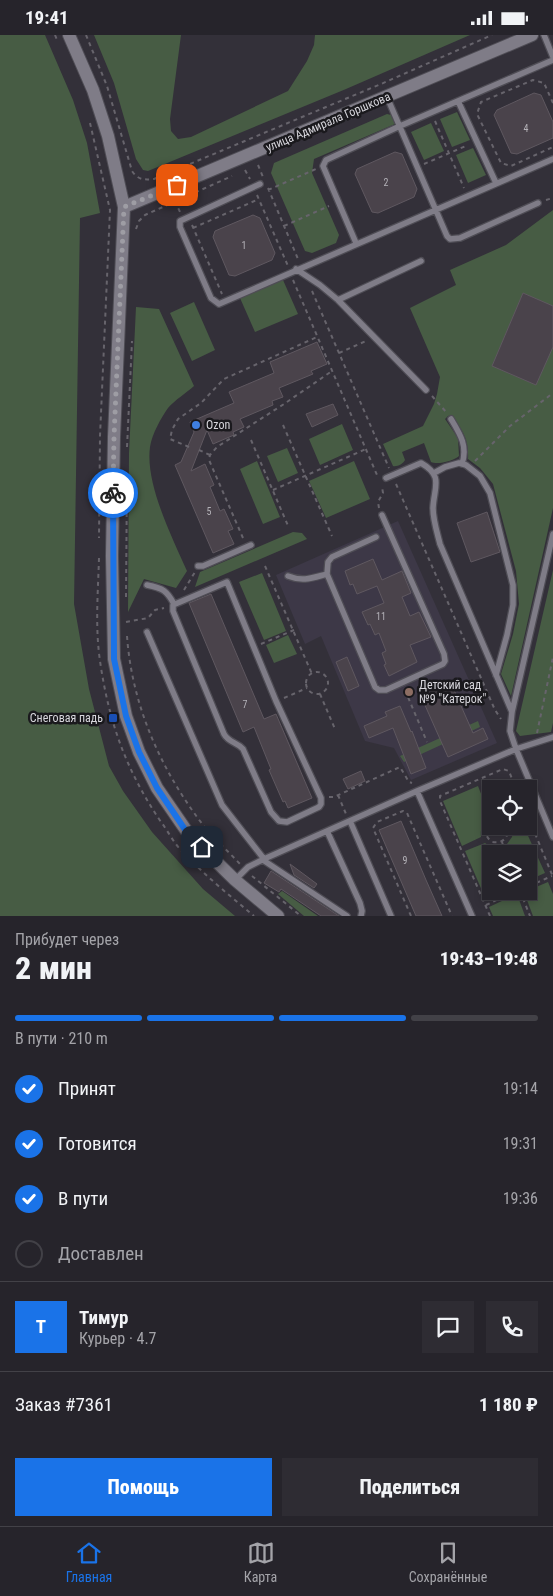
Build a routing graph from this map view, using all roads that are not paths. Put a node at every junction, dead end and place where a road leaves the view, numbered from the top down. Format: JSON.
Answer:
{"nodes":[{"id":1,"x":69,"y":35,"type":"edge"},
{"id":2,"x":532,"y":35,"type":"edge"},
{"id":3,"x":544,"y":35,"type":"edge"},
{"id":4,"x":553,"y":59,"type":"edge"},
{"id":5,"x":387,"y":97,"type":"junction"},
{"id":6,"x":458,"y":101,"type":"junction"},
{"id":7,"x":400,"y":126,"type":"junction"},
{"id":8,"x":553,"y":159,"type":"edge"},
{"id":9,"x":496,"y":183,"type":"junction"},
{"id":10,"x":256,"y":185,"type":"road end"},
{"id":11,"x":538,"y":203,"type":"dead end"},
{"id":12,"x":124,"y":207,"type":"junction"},
{"id":13,"x":436,"y":209,"type":"junction"},
{"id":14,"x":356,"y":243,"type":"junction"},
{"id":15,"x":421,"y":261,"type":"dead end"},
{"id":16,"x":299,"y":268,"type":"junction"},
{"id":17,"x":338,"y":299,"type":"junction"},
{"id":18,"x":426,"y":390,"type":"road end"},
{"id":19,"x":451,"y":419,"type":"road end"},
{"id":20,"x":462,"y":464,"type":"junction"},
{"id":21,"x":434,"y":473,"type":"junction"},
{"id":22,"x":389,"y":477,"type":"road end"},
{"id":23,"x":382,"y":515,"type":"road end"},
{"id":24,"x":553,"y":534,"type":"edge"},
{"id":25,"x":376,"y":537,"type":"dead end"},
{"id":26,"x":249,"y":546,"type":"road end"},
{"id":27,"x":198,"y":566,"type":"road end"},
{"id":28,"x":327,"y":574,"type":"junction"},
{"id":29,"x":288,"y":576,"type":"dead end"},
{"id":30,"x":147,"y":585,"type":"dead end"},
{"id":31,"x":174,"y":604,"type":"junction"},
{"id":32,"x":148,"y":632,"type":"dead end"},
{"id":33,"x":496,"y":675,"type":"junction"},
{"id":34,"x":512,"y":712,"type":"junction"},
{"id":35,"x":553,"y":737,"type":"edge"},
{"id":36,"x":516,"y":749,"type":"junction"},
{"id":37,"x":417,"y":791,"type":"junction"},
{"id":38,"x":350,"y":821,"type":"junction"},
{"id":39,"x":327,"y":831,"type":"junction"},
{"id":40,"x":553,"y":837,"type":"edge"},
{"id":41,"x":264,"y":859,"type":"junction"},
{"id":42,"x":235,"y":880,"type":"junction"},
{"id":43,"x":278,"y":916,"type":"edge"},
{"id":44,"x":347,"y":916,"type":"edge"},
{"id":45,"x":361,"y":916,"type":"edge"},
{"id":46,"x":391,"y":916,"type":"edge"},
{"id":47,"x":472,"y":916,"type":"edge"}],
"edges":[{"from":1,"to":12,"type":"main road"},
{"from":2,"to":5,"type":"main road","name":"улица Адмирала Горшкова"},
{"from":3,"to":4,"type":"lane"},
{"from":4,"to":6,"type":"lane"},
{"from":5,"to":7,"type":"lane"},
{"from":5,"to":12,"type":"main road","name":"улица Адмирала Горшкова"},
{"from":6,"to":7,"type":"lane"},
{"from":6,"to":9,"type":"lane"},
{"from":7,"to":13,"type":"lane"},
{"from":7,"to":14,"type":"lane"},
{"from":8,"to":9,"type":"lane"},
{"from":9,"to":13,"type":"lane"},
{"from":10,"to":16,"type":"lane"},
{"from":11,"to":13,"type":"lane"},
{"from":12,"to":42,"type":"main road"},
{"from":13,"to":14,"type":"lane"},
{"from":14,"to":16,"type":"lane"},
{"from":15,"to":17,"type":"lane"},
{"from":16,"to":17,"type":"lane"},
{"from":17,"to":18,"type":"lane"},
{"from":19,"to":20,"type":"lane"},
{"from":20,"to":21,"type":"lane"},
{"from":20,"to":33,"type":"lane"},
{"from":21,"to":22,"type":"lane"},
{"from":21,"to":33,"type":"lane"},
{"from":23,"to":28,"type":"lane"},
{"from":24,"to":34,"type":"lane"},
{"from":25,"to":28,"type":"lane"},
{"from":26,"to":27,"type":"lane"},
{"from":28,"to":29,"type":"lane"},
{"from":30,"to":31,"type":"lane"},
{"from":31,"to":31,"type":"lane"},
{"from":32,"to":41,"type":"lane"},
{"from":33,"to":34,"type":"lane"},
{"from":34,"to":36,"type":"lane"},
{"from":35,"to":36,"type":"lane"},
{"from":36,"to":37,"type":"lane"},
{"from":36,"to":40,"type":"lane"},
{"from":37,"to":38,"type":"lane"},
{"from":37,"to":47,"type":"lane"},
{"from":38,"to":39,"type":"lane"},
{"from":38,"to":46,"type":"lane"},
{"from":39,"to":41,"type":"lane"},
{"from":39,"to":45,"type":"lane"},
{"from":41,"to":42,"type":"lane"},
{"from":41,"to":44,"type":"lane"},
{"from":42,"to":43,"type":"main road"}]}
